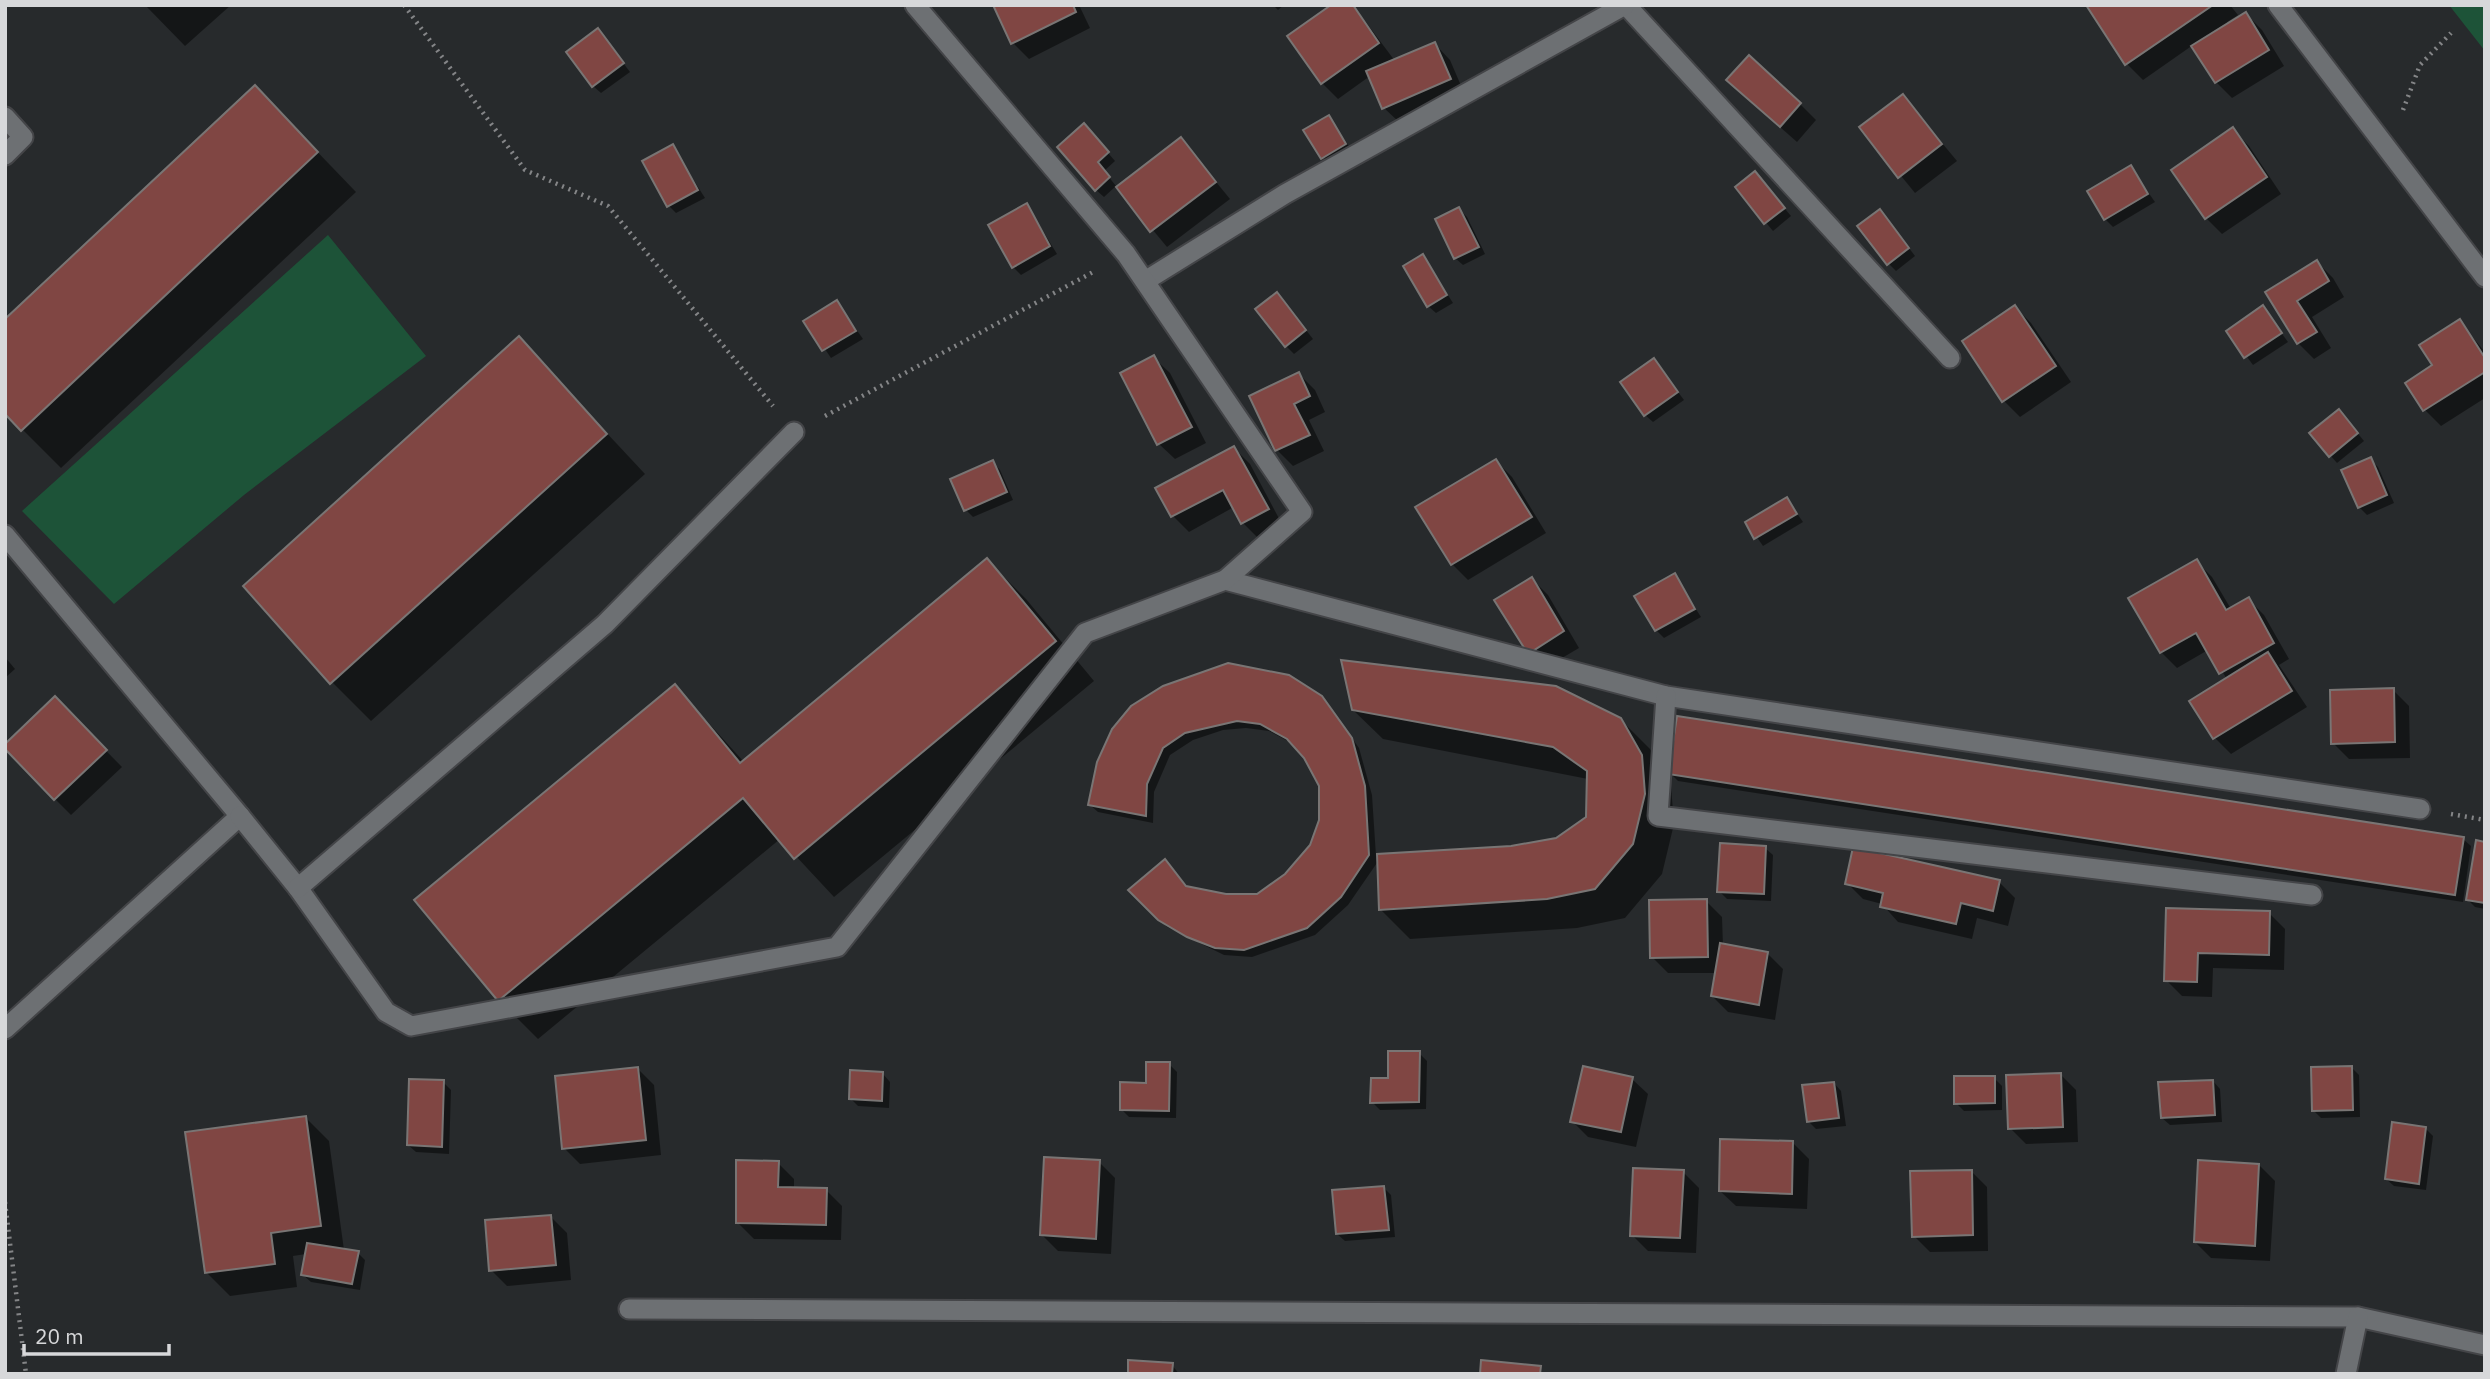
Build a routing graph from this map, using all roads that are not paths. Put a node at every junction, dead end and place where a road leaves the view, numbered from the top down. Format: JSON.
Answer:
{"nodes":[{"id":1,"x":915,"y":5,"type":"edge"},
{"id":2,"x":1626,"y":5,"type":"edge"},
{"id":3,"x":2278,"y":5,"type":"edge"},
{"id":4,"x":5,"y":117,"type":"edge"},
{"id":5,"x":5,"y":155,"type":"edge"},
{"id":6,"x":2485,"y":277,"type":"edge"},
{"id":7,"x":1145,"y":281,"type":"junction"},
{"id":8,"x":1950,"y":358,"type":"dead end"},
{"id":9,"x":794,"y":432,"type":"road end"},
{"id":10,"x":5,"y":535,"type":"edge"},
{"id":11,"x":1226,"y":580,"type":"junction"},
{"id":12,"x":1666,"y":696,"type":"junction"},
{"id":13,"x":2420,"y":809,"type":"dead end"},
{"id":14,"x":240,"y":816,"type":"junction"},
{"id":15,"x":298,"y":888,"type":"junction"},
{"id":16,"x":2312,"y":895,"type":"dead end"},
{"id":17,"x":5,"y":1029,"type":"edge"},
{"id":18,"x":629,"y":1309,"type":"dead end"},
{"id":19,"x":2358,"y":1317,"type":"junction"},
{"id":20,"x":2485,"y":1345,"type":"edge"},
{"id":21,"x":2346,"y":1374,"type":"edge"}],
"edges":[{"from":1,"to":7,"type":"lane"},
{"from":2,"to":7,"type":"lane"},
{"from":2,"to":8,"type":"lane"},
{"from":3,"to":6,"type":"lane"},
{"from":4,"to":5,"type":"lane"},
{"from":7,"to":11,"type":"lane"},
{"from":9,"to":15,"type":"lane"},
{"from":10,"to":14,"type":"lane"},
{"from":11,"to":12,"type":"lane"},
{"from":11,"to":15,"type":"lane"},
{"from":12,"to":13,"type":"lane"},
{"from":12,"to":16,"type":"lane"},
{"from":14,"to":15,"type":"lane"},
{"from":14,"to":17,"type":"lane"},
{"from":18,"to":19,"type":"lane"},
{"from":19,"to":20,"type":"lane"},
{"from":19,"to":21,"type":"lane"}]}
